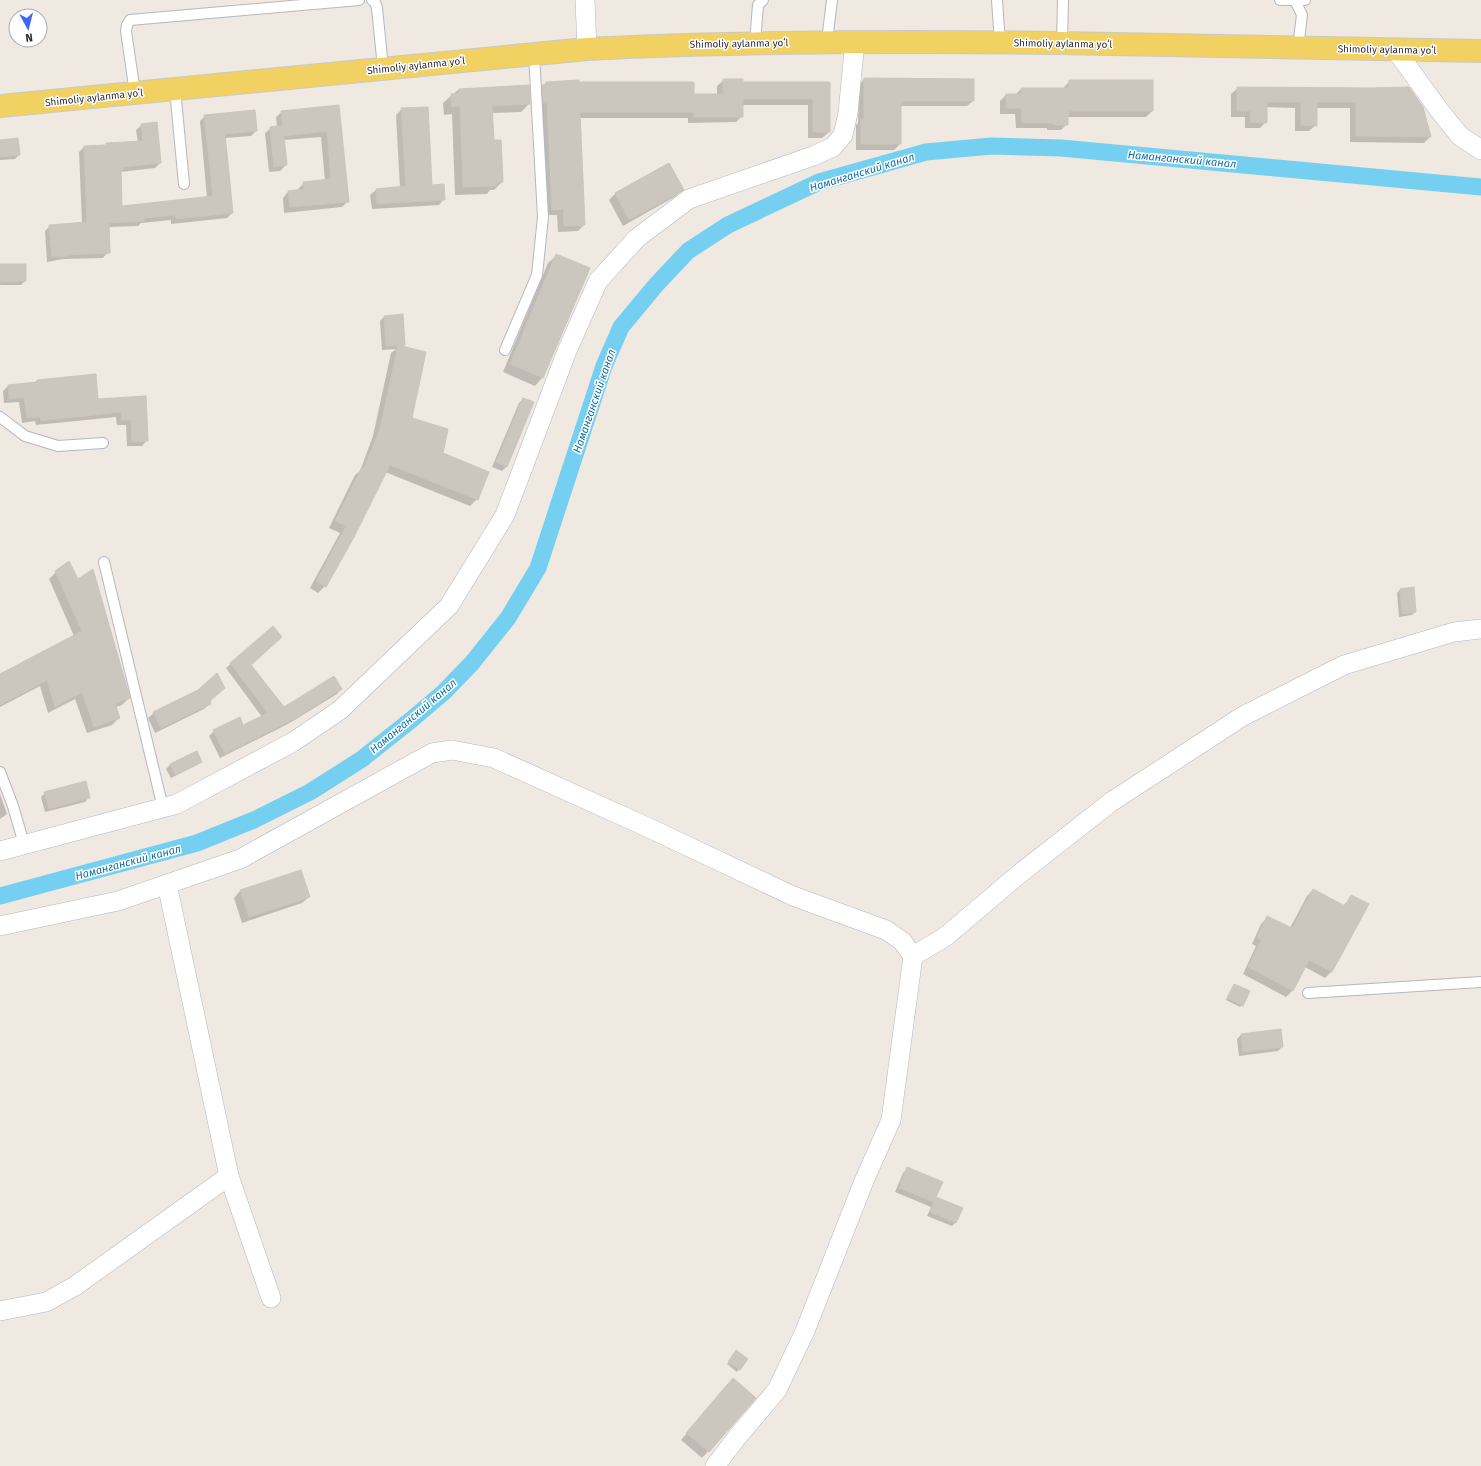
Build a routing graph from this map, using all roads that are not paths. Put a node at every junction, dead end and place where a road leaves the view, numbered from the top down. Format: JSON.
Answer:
{"nodes":[{"id":1,"x":359,"y":0,"type":"edge"},
{"id":2,"x":372,"y":0,"type":"edge"},
{"id":3,"x":585,"y":0,"type":"edge"},
{"id":4,"x":763,"y":0,"type":"edge"},
{"id":5,"x":832,"y":0,"type":"edge"},
{"id":6,"x":997,"y":0,"type":"edge"},
{"id":7,"x":1063,"y":0,"type":"edge"},
{"id":8,"x":1280,"y":0,"type":"edge"},
{"id":9,"x":1295,"y":0,"type":"edge"},
{"id":10,"x":1305,"y":0,"type":"edge"},
{"id":11,"x":827,"y":41,"type":"junction"},
{"id":12,"x":855,"y":41,"type":"junction"},
{"id":13,"x":755,"y":43,"type":"junction"},
{"id":14,"x":1000,"y":43,"type":"junction"},
{"id":15,"x":1062,"y":44,"type":"junction"},
{"id":16,"x":1298,"y":47,"type":"junction"},
{"id":17,"x":587,"y":49,"type":"junction"},
{"id":18,"x":1395,"y":49,"type":"junction"},
{"id":19,"x":1481,"y":51,"type":"edge"},
{"id":20,"x":534,"y":54,"type":"junction"},
{"id":21,"x":383,"y":68,"type":"junction"},
{"id":22,"x":175,"y":89,"type":"junction"},
{"id":23,"x":135,"y":93,"type":"junction"},
{"id":24,"x":0,"y":106,"type":"edge"},
{"id":25,"x":1481,"y":150,"type":"edge"},
{"id":26,"x":184,"y":184,"type":"dead end"},
{"id":27,"x":506,"y":350,"type":"dead end"},
{"id":28,"x":0,"y":417,"type":"edge"},
{"id":29,"x":103,"y":442,"type":"dead end"},
{"id":30,"x":104,"y":562,"type":"dead end"},
{"id":31,"x":1481,"y":629,"type":"edge"},
{"id":32,"x":0,"y":772,"type":"edge"},
{"id":33,"x":163,"y":808,"type":"junction"},
{"id":34,"x":24,"y":844,"type":"junction"},
{"id":35,"x":0,"y":851,"type":"edge"},
{"id":36,"x":167,"y":884,"type":"junction"},
{"id":37,"x":0,"y":926,"type":"edge"},
{"id":38,"x":913,"y":956,"type":"junction"},
{"id":39,"x":1481,"y":982,"type":"edge"},
{"id":40,"x":1308,"y":993,"type":"dead end"},
{"id":41,"x":229,"y":1176,"type":"junction"},
{"id":42,"x":271,"y":1298,"type":"dead end"},
{"id":43,"x":0,"y":1311,"type":"edge"},
{"id":44,"x":715,"y":1466,"type":"edge"}],
"edges":[{"from":1,"to":23,"type":"lane"},
{"from":2,"to":21,"type":"lane"},
{"from":3,"to":17,"type":"street"},
{"from":4,"to":13,"type":"lane"},
{"from":5,"to":11,"type":"lane"},
{"from":6,"to":14,"type":"lane"},
{"from":7,"to":15,"type":"lane"},
{"from":8,"to":9,"type":"lane"},
{"from":9,"to":10,"type":"lane"},
{"from":9,"to":16,"type":"lane"},
{"from":11,"to":12,"type":"main road","name":"Shimoliy aylanma yoʻl"},
{"from":11,"to":13,"type":"main road","name":"Shimoliy aylanma yoʻl"},
{"from":12,"to":14,"type":"main road","name":"Shimoliy aylanma yoʻl"},
{"from":12,"to":33,"type":"street"},
{"from":13,"to":17,"type":"main road","name":"Shimoliy aylanma yoʻl"},
{"from":14,"to":15,"type":"main road","name":"Shimoliy aylanma yoʻl"},
{"from":15,"to":16,"type":"main road","name":"Shimoliy aylanma yoʻl"},
{"from":16,"to":18,"type":"main road","name":"Shimoliy aylanma yoʻl"},
{"from":17,"to":20,"type":"main road","name":"Shimoliy aylanma yoʻl"},
{"from":18,"to":19,"type":"main road","name":"Shimoliy aylanma yoʻl"},
{"from":18,"to":25,"type":"street"},
{"from":20,"to":21,"type":"main road","name":"Shimoliy aylanma yoʻl"},
{"from":20,"to":27,"type":"lane"},
{"from":21,"to":22,"type":"main road","name":"Shimoliy aylanma yoʻl"},
{"from":22,"to":23,"type":"main road","name":"Shimoliy aylanma yoʻl"},
{"from":22,"to":26,"type":"lane"},
{"from":23,"to":24,"type":"main road","name":"Shimoliy aylanma yoʻl"},
{"from":28,"to":29,"type":"lane"},
{"from":30,"to":33,"type":"lane"},
{"from":31,"to":38,"type":"street"},
{"from":32,"to":34,"type":"lane"},
{"from":33,"to":34,"type":"street"},
{"from":34,"to":35,"type":"street"},
{"from":36,"to":37,"type":"street"},
{"from":36,"to":38,"type":"street"},
{"from":36,"to":41,"type":"street"},
{"from":38,"to":44,"type":"street"},
{"from":39,"to":40,"type":"lane"},
{"from":41,"to":42,"type":"street"},
{"from":41,"to":43,"type":"street"}]}
